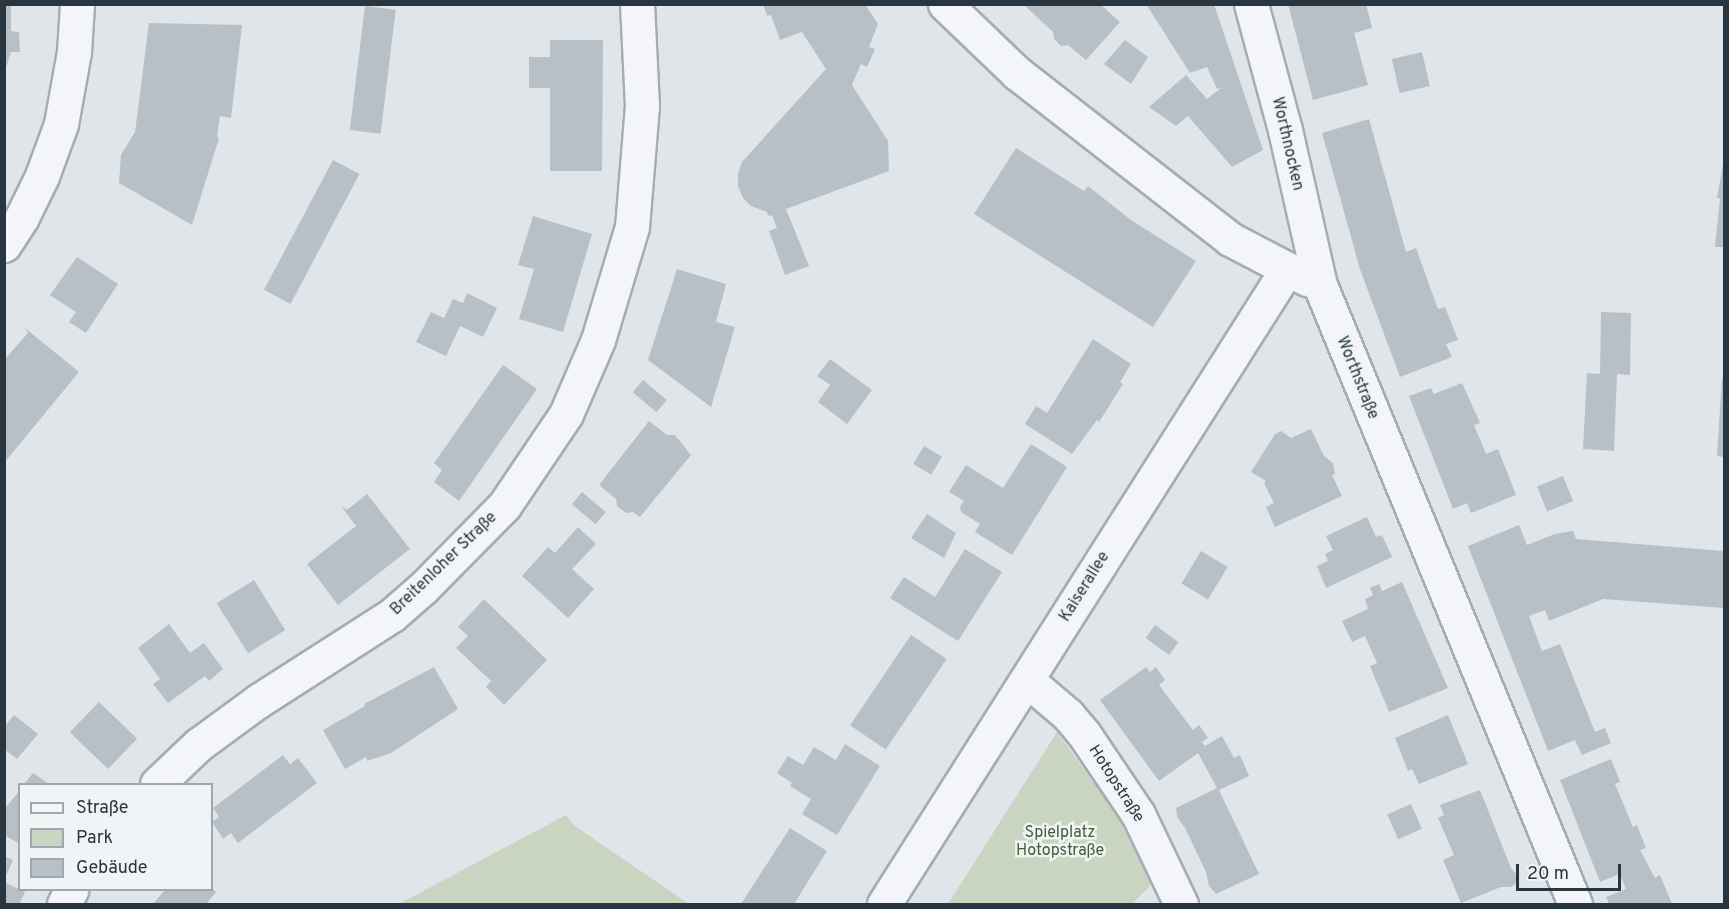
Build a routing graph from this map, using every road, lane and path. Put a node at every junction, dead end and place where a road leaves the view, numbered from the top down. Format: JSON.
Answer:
{"nodes":[{"id":1,"x":77,"y":4,"type":"edge"},
{"id":2,"x":637,"y":4,"type":"edge"},
{"id":3,"x":945,"y":4,"type":"edge"},
{"id":4,"x":1251,"y":4,"type":"edge"},
{"id":5,"x":4,"y":245,"type":"edge"},
{"id":6,"x":1287,"y":269,"type":"junction"},
{"id":7,"x":1320,"y":285,"type":"junction"},
{"id":8,"x":1027,"y":680,"type":"junction"},
{"id":9,"x":158,"y":783,"type":"edge"},
{"id":10,"x":884,"y":904,"type":"edge"},
{"id":11,"x":1181,"y":904,"type":"edge"},
{"id":12,"x":1575,"y":904,"type":"edge"}],
"edges":[{"from":1,"to":5,"type":"street"},
{"from":2,"to":9,"type":"street","name":"Breitenloher Straße"},
{"from":3,"to":6,"type":"street"},
{"from":4,"to":7,"type":"street","name":"Worthnocken"},
{"from":6,"to":7,"type":"street"},
{"from":6,"to":8,"type":"street","name":"Kaiserallee"},
{"from":7,"to":12,"type":"street","name":"Worthstraße"},
{"from":8,"to":10,"type":"street","name":"Kaiserallee"},
{"from":8,"to":11,"type":"street","name":"Hotopstraße"}]}
